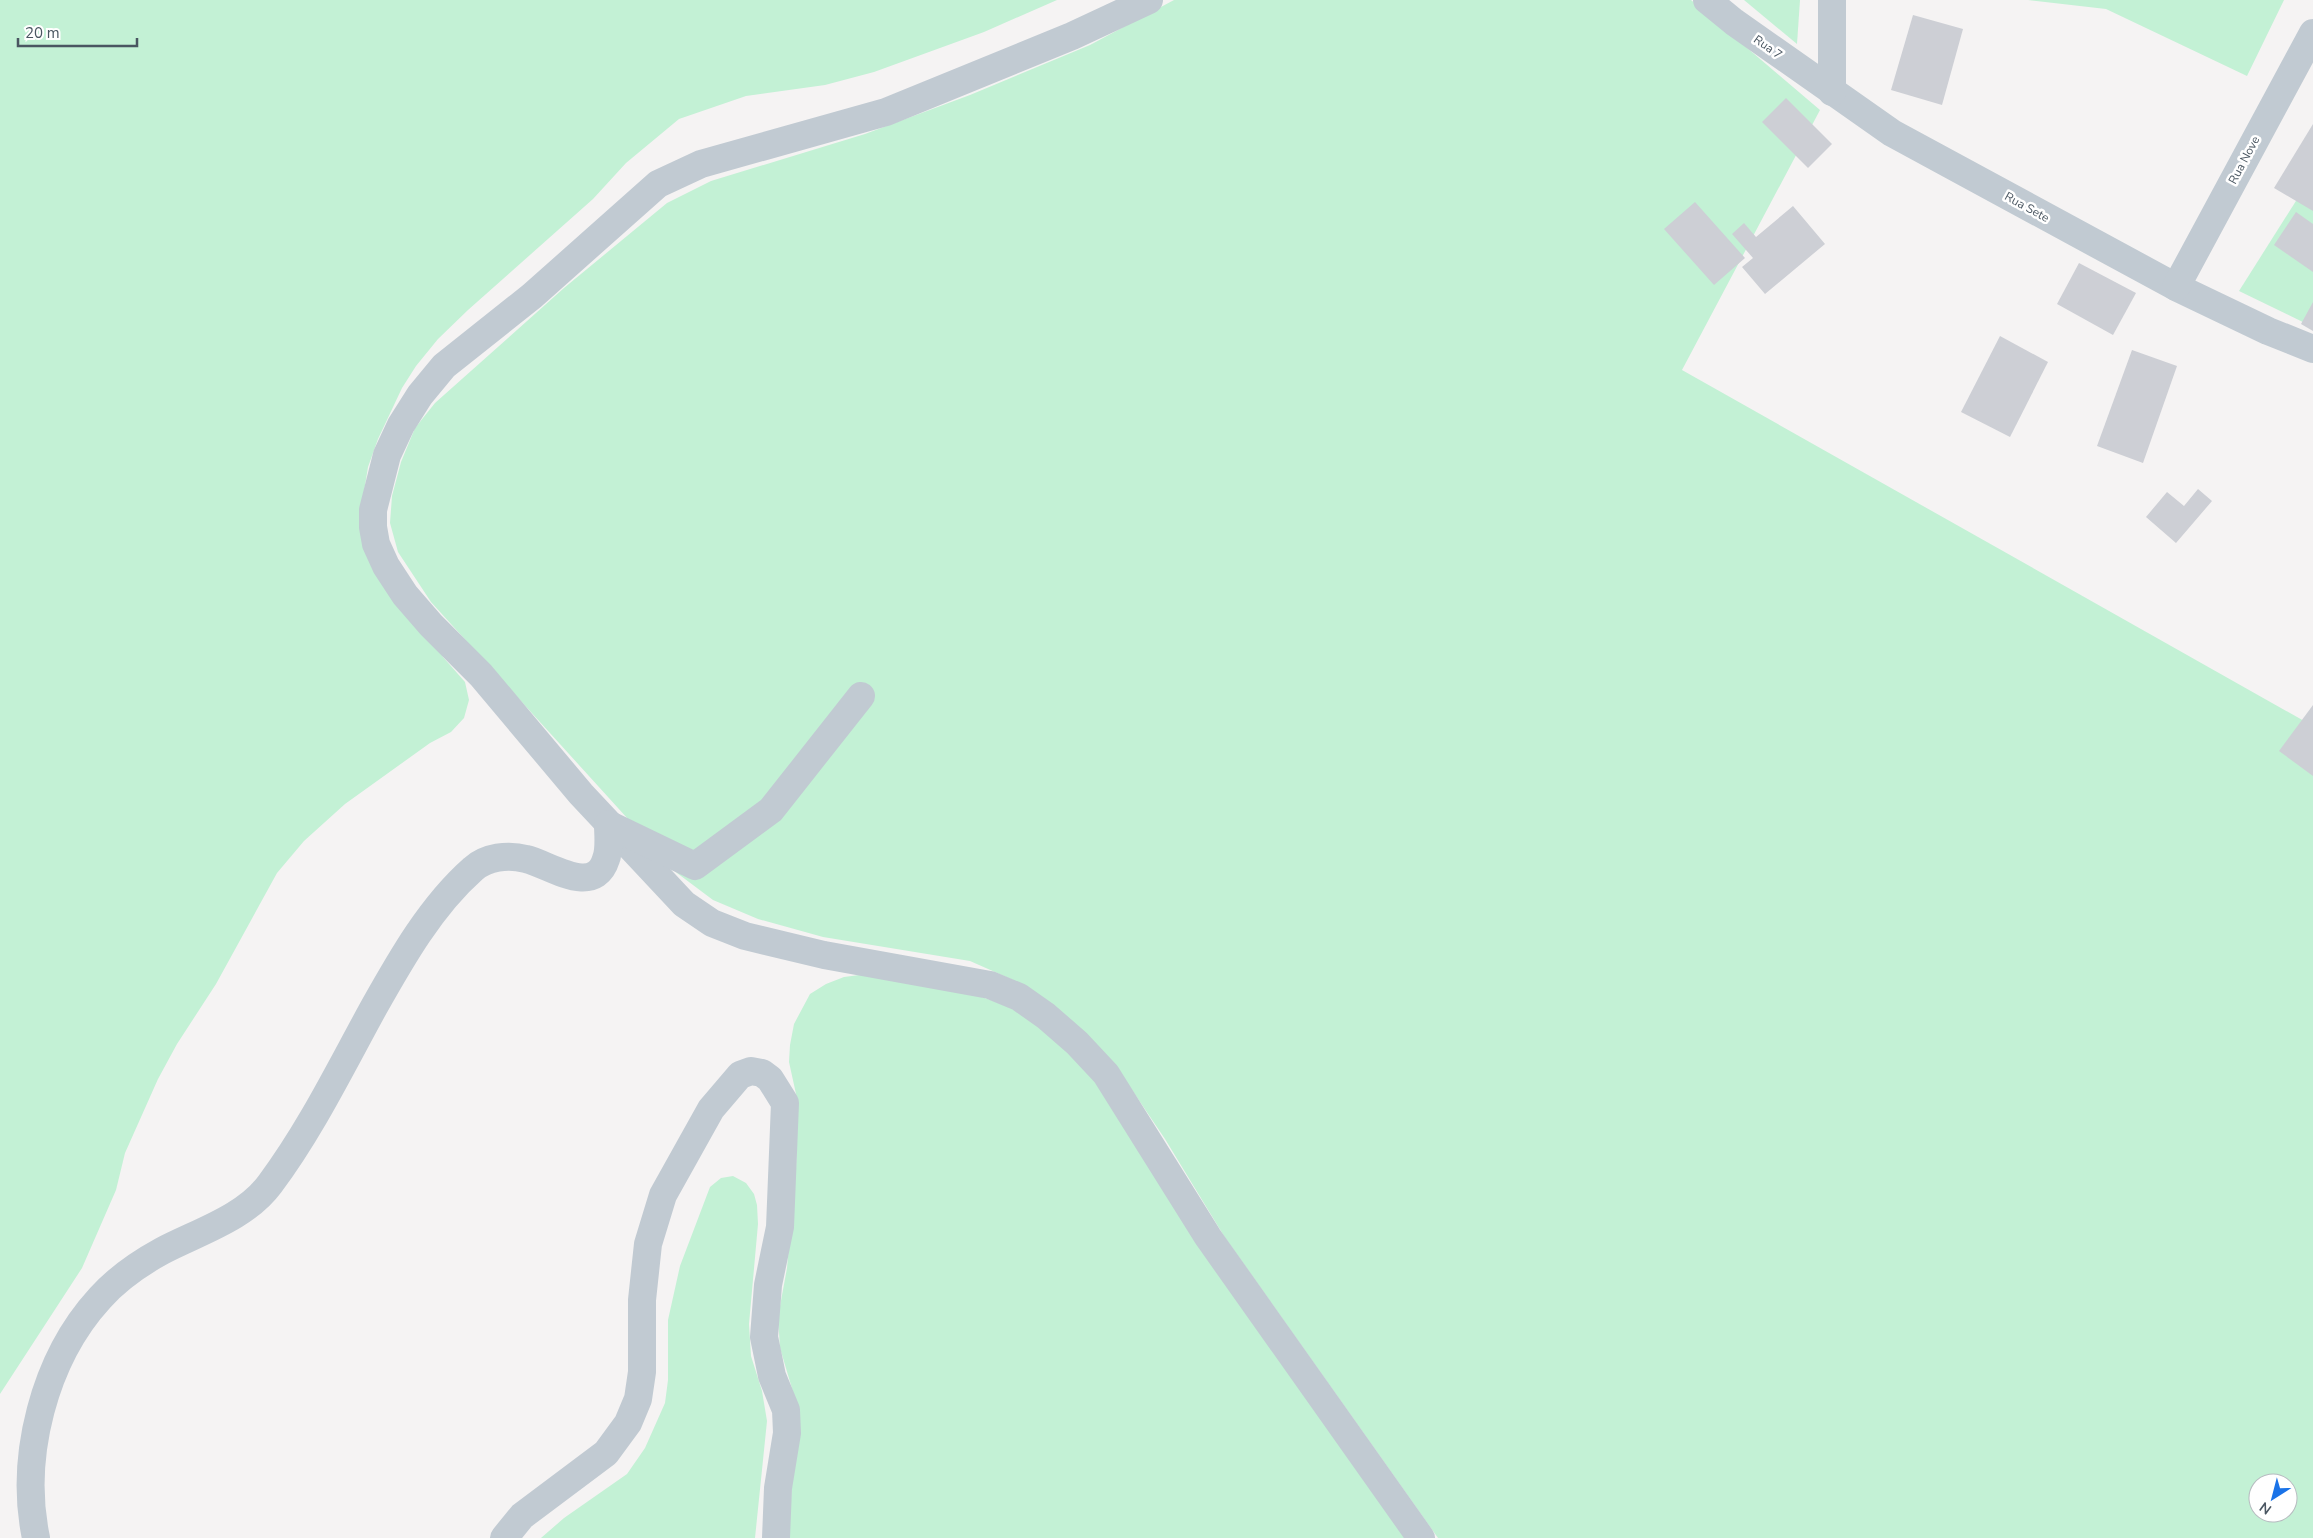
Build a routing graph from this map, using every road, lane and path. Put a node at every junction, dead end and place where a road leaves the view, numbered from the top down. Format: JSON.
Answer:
{"nodes":[{"id":1,"x":1149,"y":0,"type":"edge"},
{"id":2,"x":1707,"y":0,"type":"edge"},
{"id":3,"x":1832,"y":0,"type":"edge"},
{"id":4,"x":2313,"y":32,"type":"edge"},
{"id":5,"x":1832,"y":92,"type":"junction"},
{"id":6,"x":2176,"y":287,"type":"junction"},
{"id":7,"x":2313,"y":349,"type":"edge"},
{"id":8,"x":861,"y":696,"type":"dead end"},
{"id":9,"x":608,"y":824,"type":"junction"},
{"id":10,"x":36,"y":1538,"type":"edge"},
{"id":11,"x":504,"y":1538,"type":"edge"},
{"id":12,"x":776,"y":1538,"type":"edge"},
{"id":13,"x":1421,"y":1538,"type":"edge"}],
"edges":[{"from":1,"to":9,"type":"street"},
{"from":2,"to":5,"type":"street","name":"Rua 7"},
{"from":3,"to":5,"type":"street"},
{"from":4,"to":6,"type":"street","name":"Rua Nove"},
{"from":5,"to":6,"type":"street","name":"Rua Sete"},
{"from":6,"to":7,"type":"street","name":"Rua Sete"},
{"from":8,"to":9,"type":"street"},
{"from":9,"to":10,"type":"street"},
{"from":9,"to":13,"type":"street"},
{"from":11,"to":12,"type":"street"}]}
